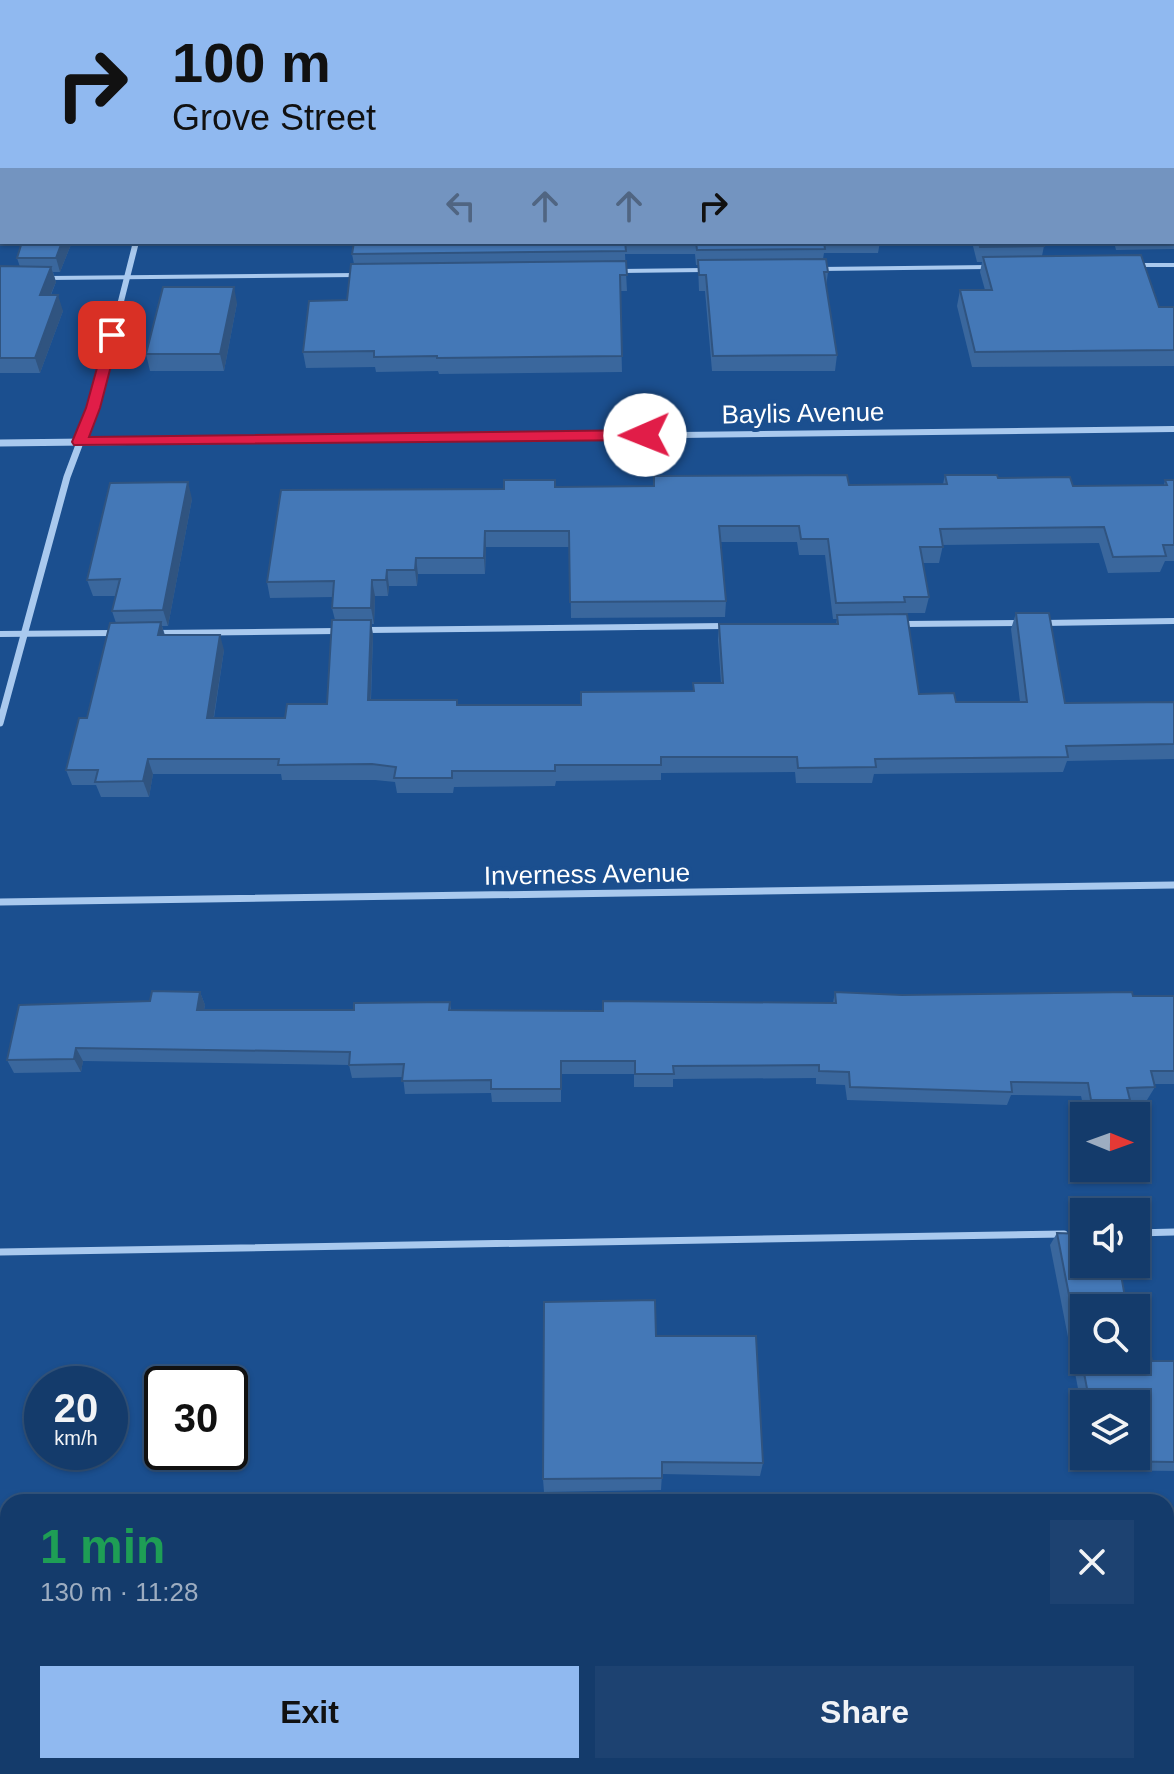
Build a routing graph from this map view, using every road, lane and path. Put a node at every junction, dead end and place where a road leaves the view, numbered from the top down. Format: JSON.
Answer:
{"nodes":[{"id":1,"x":135,"y":244,"type":"edge"},
{"id":2,"x":1174,"y":265,"type":"edge"},
{"id":3,"x":1126,"y":266,"type":"edge"},
{"id":4,"x":1000,"y":267,"type":"edge"},
{"id":5,"x":810,"y":269,"type":"edge"},
{"id":6,"x":715,"y":270,"type":"edge"},
{"id":7,"x":620,"y":271,"type":"edge"},
{"id":8,"x":366,"y":274,"type":"edge"},
{"id":9,"x":127,"y":277,"type":"junction"},
{"id":10,"x":48,"y":278,"type":"edge"},
{"id":11,"x":1174,"y":429,"type":"edge"},
{"id":12,"x":79,"y":442,"type":"junction"},
{"id":13,"x":0,"y":443,"type":"edge"},
{"id":14,"x":1174,"y":621,"type":"edge"},
{"id":15,"x":903,"y":624,"type":"edge"},
{"id":16,"x":727,"y":626,"type":"edge"},
{"id":17,"x":344,"y":630,"type":"edge"},
{"id":18,"x":360,"y":630,"type":"edge"},
{"id":19,"x":120,"y":633,"type":"edge"},
{"id":20,"x":152,"y":633,"type":"edge"},
{"id":21,"x":0,"y":634,"type":"edge"},
{"id":22,"x":24,"y":634,"type":"junction"},
{"id":23,"x":0,"y":723,"type":"edge"},
{"id":24,"x":1174,"y":885,"type":"edge"},
{"id":25,"x":0,"y":902,"type":"edge"},
{"id":26,"x":1174,"y":1232,"type":"edge"},
{"id":27,"x":1150,"y":1233,"type":"edge"},
{"id":28,"x":1068,"y":1234,"type":"edge"},
{"id":29,"x":0,"y":1252,"type":"edge"}],
"edges":[{"from":1,"to":9,"type":"street"},
{"from":2,"to":3,"type":"lane"},
{"from":4,"to":5,"type":"lane"},
{"from":6,"to":7,"type":"lane"},
{"from":8,"to":9,"type":"lane"},
{"from":9,"to":10,"type":"lane"},
{"from":9,"to":12,"type":"street"},
{"from":11,"to":12,"type":"street","name":"Baylis Avenue"},
{"from":12,"to":13,"type":"street","name":"Baylis Avenue"},
{"from":12,"to":22,"type":"street"},
{"from":14,"to":15,"type":"lane"},
{"from":16,"to":18,"type":"lane"},
{"from":17,"to":20,"type":"lane"},
{"from":19,"to":22,"type":"lane"},
{"from":21,"to":22,"type":"lane"},
{"from":22,"to":23,"type":"street"},
{"from":24,"to":25,"type":"street","name":"Inverness Avenue"},
{"from":26,"to":27,"type":"lane"},
{"from":28,"to":29,"type":"lane"}]}
